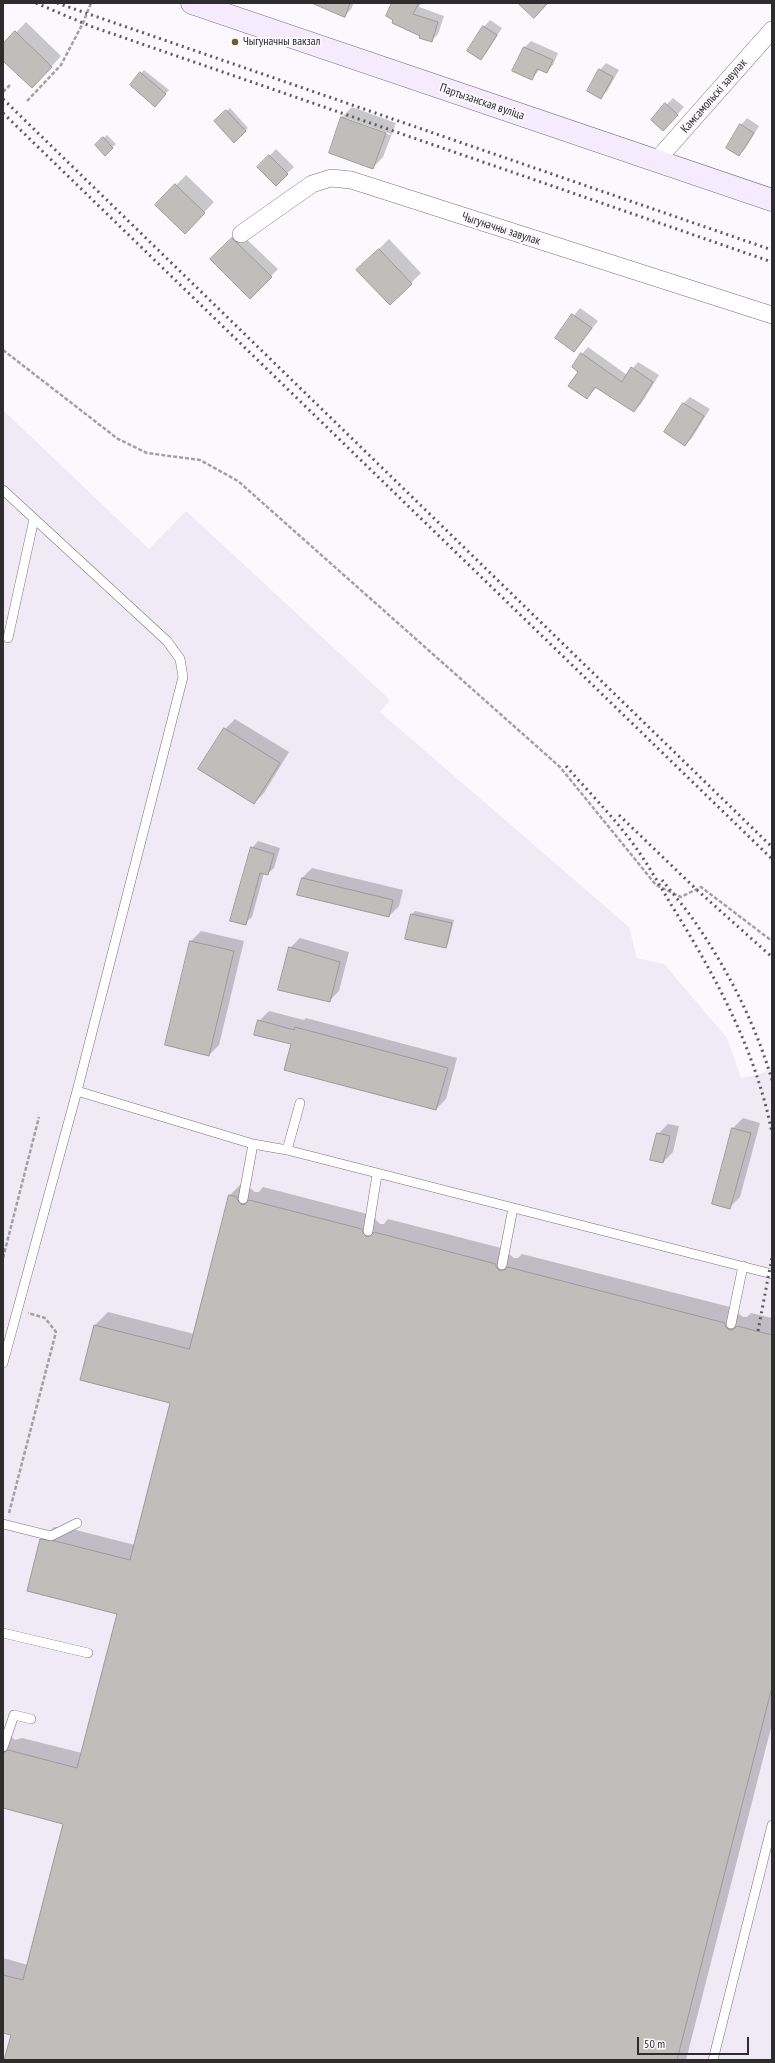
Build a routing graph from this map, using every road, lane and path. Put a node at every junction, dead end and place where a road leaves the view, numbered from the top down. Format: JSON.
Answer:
{"nodes":[{"id":1,"x":91,"y":3,"type":"edge"},
{"id":2,"x":192,"y":3,"type":"edge"},
{"id":3,"x":772,"y":30,"type":"edge"},
{"id":4,"x":10,"y":85,"type":"dead end"},
{"id":5,"x":3,"y":92,"type":"edge"},
{"id":6,"x":27,"y":101,"type":"dead end"},
{"id":7,"x":656,"y":161,"type":"junction"},
{"id":8,"x":772,"y":200,"type":"edge"},
{"id":9,"x":242,"y":234,"type":"dead end"},
{"id":10,"x":772,"y":315,"type":"edge"},
{"id":11,"x":3,"y":350,"type":"edge"},
{"id":12,"x":3,"y":490,"type":"edge"},
{"id":13,"x":34,"y":519,"type":"junction"},
{"id":14,"x":8,"y":638,"type":"dead end"},
{"id":15,"x":772,"y":941,"type":"edge"},
{"id":16,"x":76,"y":1091,"type":"junction"},
{"id":17,"x":300,"y":1103,"type":"dead end"},
{"id":18,"x":39,"y":1117,"type":"dead end"},
{"id":19,"x":253,"y":1144,"type":"junction"},
{"id":20,"x":287,"y":1150,"type":"junction"},
{"id":21,"x":377,"y":1175,"type":"junction"},
{"id":22,"x":243,"y":1199,"type":"dead end"},
{"id":23,"x":513,"y":1208,"type":"junction"},
{"id":24,"x":368,"y":1231,"type":"dead end"},
{"id":25,"x":3,"y":1258,"type":"edge"},
{"id":26,"x":502,"y":1265,"type":"dead end"},
{"id":27,"x":743,"y":1266,"type":"junction"},
{"id":28,"x":772,"y":1274,"type":"edge"},
{"id":29,"x":16,"y":1309,"type":"junction"},
{"id":30,"x":730,"y":1324,"type":"dead end"},
{"id":31,"x":3,"y":1363,"type":"edge"},
{"id":32,"x":77,"y":1523,"type":"dead end"},
{"id":33,"x":4,"y":1525,"type":"edge"},
{"id":34,"x":3,"y":1633,"type":"edge"},
{"id":35,"x":88,"y":1653,"type":"dead end"},
{"id":36,"x":31,"y":1719,"type":"dead end"},
{"id":37,"x":3,"y":1747,"type":"edge"},
{"id":38,"x":772,"y":1825,"type":"edge"},
{"id":39,"x":713,"y":2060,"type":"edge"}],
"edges":[{"from":1,"to":6,"type":"path"},
{"from":2,"to":7,"type":"street","name":"Партызанская вуліца"},
{"from":3,"to":7,"type":"street","name":"Камсамольскі завулак"},
{"from":4,"to":5,"type":"path"},
{"from":7,"to":8,"type":"street","name":"Партызанская вуліца"},
{"from":9,"to":10,"type":"street","name":"Чыгуначны завулак"},
{"from":11,"to":15,"type":"path"},
{"from":12,"to":13,"type":"lane"},
{"from":13,"to":14,"type":"lane"},
{"from":13,"to":16,"type":"lane"},
{"from":16,"to":19,"type":"lane"},
{"from":16,"to":29,"type":"lane"},
{"from":17,"to":20,"type":"lane"},
{"from":18,"to":25,"type":"path"},
{"from":19,"to":20,"type":"lane"},
{"from":19,"to":22,"type":"lane"},
{"from":20,"to":21,"type":"lane"},
{"from":21,"to":23,"type":"lane"},
{"from":21,"to":24,"type":"lane"},
{"from":23,"to":26,"type":"lane"},
{"from":23,"to":27,"type":"lane"},
{"from":27,"to":28,"type":"lane"},
{"from":27,"to":30,"type":"lane"},
{"from":29,"to":31,"type":"lane"},
{"from":29,"to":33,"type":"path"},
{"from":32,"to":33,"type":"lane"},
{"from":34,"to":35,"type":"lane"},
{"from":36,"to":37,"type":"lane"},
{"from":38,"to":39,"type":"lane"}]}
